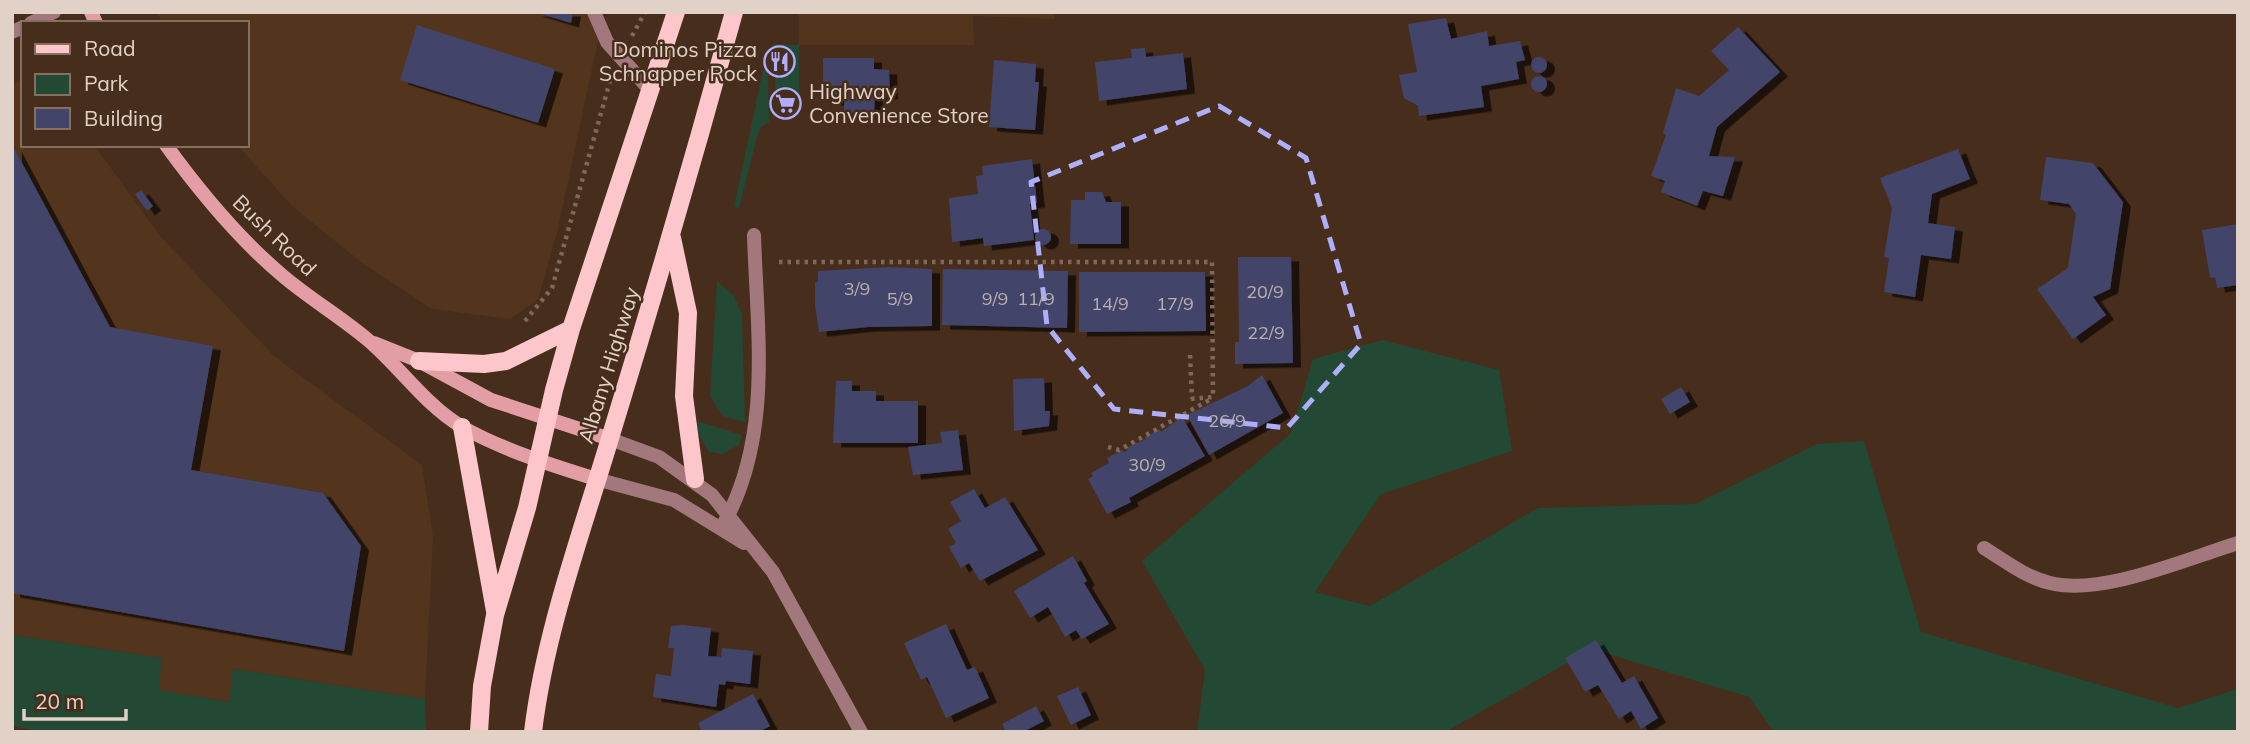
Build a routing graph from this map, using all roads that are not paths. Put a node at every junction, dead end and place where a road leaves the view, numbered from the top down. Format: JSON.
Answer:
{"nodes":[{"id":1,"x":54,"y":12,"type":"edge"},
{"id":2,"x":594,"y":12,"type":"edge"},
{"id":3,"x":676,"y":12,"type":"edge"},
{"id":4,"x":734,"y":12,"type":"edge"},
{"id":5,"x":35,"y":21,"type":"edge"},
{"id":6,"x":650,"y":90,"type":"junction"},
{"id":7,"x":168,"y":147,"type":"edge"},
{"id":8,"x":672,"y":235,"type":"junction"},
{"id":9,"x":754,"y":236,"type":"dead end"},
{"id":10,"x":571,"y":329,"type":"junction"},
{"id":11,"x":369,"y":341,"type":"junction"},
{"id":12,"x":419,"y":361,"type":"junction"},
{"id":13,"x":547,"y":419,"type":"junction"},
{"id":14,"x":462,"y":427,"type":"junction"},
{"id":15,"x":610,"y":439,"type":"junction"},
{"id":16,"x":538,"y":461,"type":"junction"},
{"id":17,"x":596,"y":479,"type":"junction"},
{"id":18,"x":695,"y":479,"type":"junction"},
{"id":19,"x":725,"y":522,"type":"junction"},
{"id":20,"x":2238,"y":543,"type":"edge"},
{"id":21,"x":1984,"y":548,"type":"dead end"},
{"id":22,"x":495,"y":615,"type":"junction"},
{"id":23,"x":479,"y":732,"type":"edge"},
{"id":24,"x":533,"y":732,"type":"edge"},
{"id":25,"x":861,"y":732,"type":"edge"}],
"edges":[{"from":1,"to":5,"type":"street"},
{"from":2,"to":6,"type":"street"},
{"from":3,"to":6,"type":"main road","name":"Albany Highway"},
{"from":4,"to":8,"type":"main road","name":"Albany Highway"},
{"from":6,"to":10,"type":"main road","name":"Albany Highway"},
{"from":7,"to":11,"type":"main road","name":"Bush Road"},
{"from":8,"to":15,"type":"main road","name":"Albany Highway"},
{"from":8,"to":18,"type":"main road"},
{"from":9,"to":19,"type":"street"},
{"from":10,"to":12,"type":"main road"},
{"from":10,"to":13,"type":"main road","name":"Albany Highway"},
{"from":11,"to":12,"type":"main road","name":"Bush Road"},
{"from":11,"to":14,"type":"main road","name":"Bush Road"},
{"from":12,"to":13,"type":"main road","name":"Bush Road"},
{"from":13,"to":15,"type":"main road","name":"Bush Road"},
{"from":13,"to":16,"type":"main road","name":"Albany Highway"},
{"from":14,"to":16,"type":"main road","name":"Bush Road"},
{"from":14,"to":22,"type":"main road"},
{"from":15,"to":17,"type":"main road","name":"Albany Highway"},
{"from":15,"to":18,"type":"street"},
{"from":16,"to":17,"type":"main road","name":"Bush Road"},
{"from":16,"to":22,"type":"main road","name":"Albany Highway"},
{"from":17,"to":19,"type":"street"},
{"from":17,"to":24,"type":"main road","name":"Albany Highway"},
{"from":18,"to":19,"type":"street"},
{"from":19,"to":25,"type":"street"},
{"from":20,"to":21,"type":"street"},
{"from":22,"to":23,"type":"main road","name":"Albany Highway"}]}
